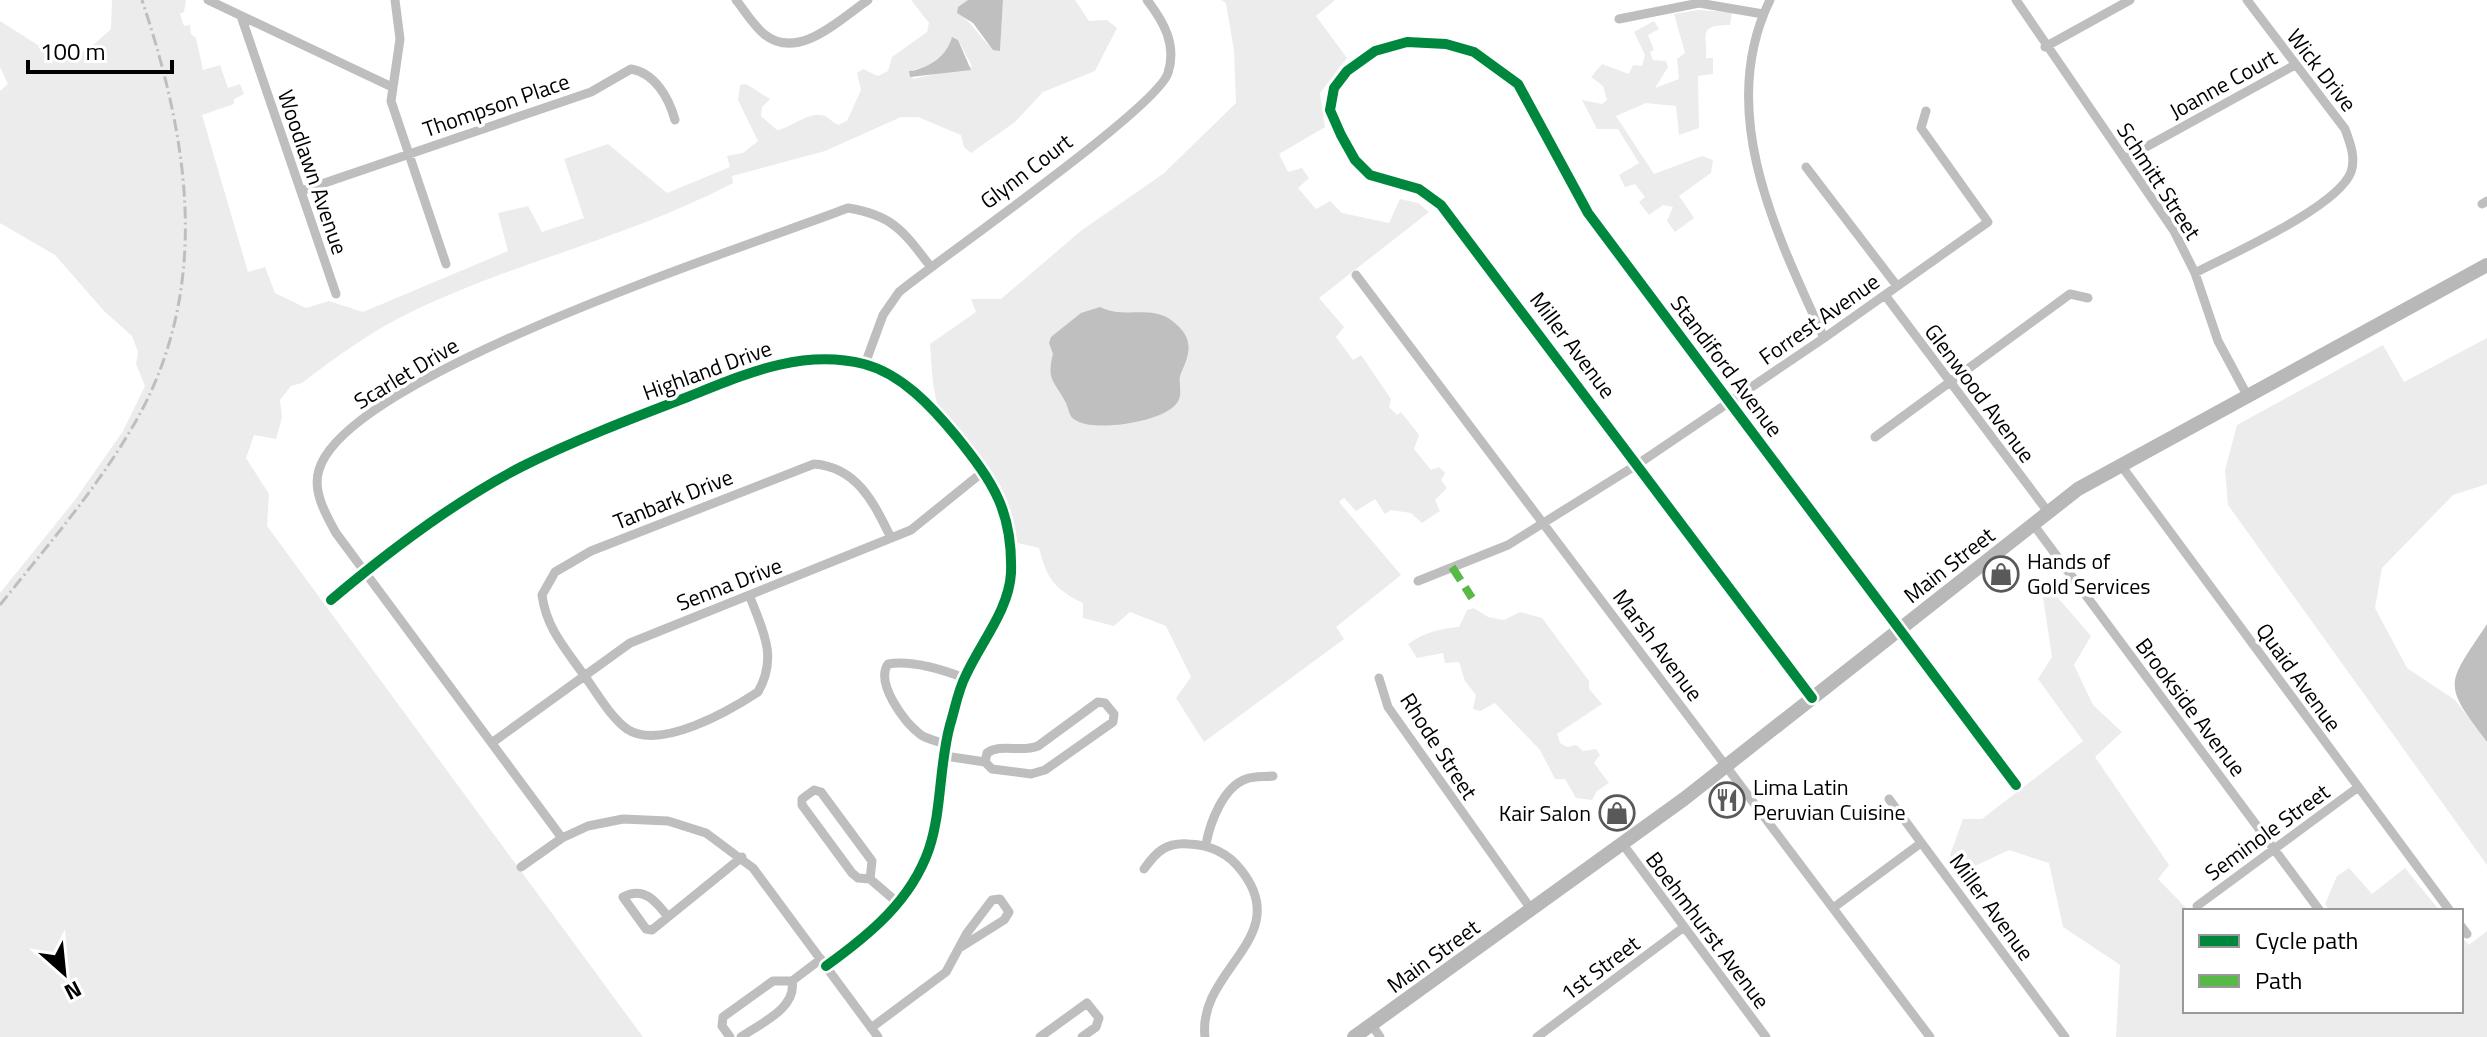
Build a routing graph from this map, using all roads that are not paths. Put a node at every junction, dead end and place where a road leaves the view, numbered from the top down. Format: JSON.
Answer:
{"nodes":[{"id":1,"x":208,"y":0,"type":"edge"},
{"id":2,"x":395,"y":0,"type":"edge"},
{"id":3,"x":736,"y":0,"type":"edge"},
{"id":4,"x":868,"y":0,"type":"edge"},
{"id":5,"x":1147,"y":0,"type":"edge"},
{"id":6,"x":1770,"y":0,"type":"edge"},
{"id":7,"x":2016,"y":0,"type":"edge"},
{"id":8,"x":2130,"y":0,"type":"edge"},
{"id":9,"x":2247,"y":0,"type":"edge"},
{"id":10,"x":1763,"y":14,"type":"junction"},
{"id":11,"x":241,"y":16,"type":"junction"},
{"id":12,"x":1619,"y":19,"type":"dead end"},
{"id":13,"x":2045,"y":47,"type":"junction"},
{"id":14,"x":1375,"y":51,"type":"joint"},
{"id":15,"x":2295,"y":65,"type":"junction"},
{"id":16,"x":392,"y":87,"type":"junction"},
{"id":17,"x":1926,"y":111,"type":"dead end"},
{"id":18,"x":675,"y":120,"type":"dead end"},
{"id":19,"x":408,"y":153,"type":"junction"},
{"id":20,"x":2126,"y":158,"type":"junction"},
{"id":21,"x":1806,"y":167,"type":"dead end"},
{"id":22,"x":301,"y":191,"type":"junction"},
{"id":23,"x":446,"y":264,"type":"dead end"},
{"id":24,"x":2487,"y":265,"type":"edge"},
{"id":25,"x":930,"y":266,"type":"junction"},
{"id":26,"x":2195,"y":273,"type":"junction"},
{"id":27,"x":1356,"y":275,"type":"dead end"},
{"id":28,"x":1897,"y":286,"type":"junction"},
{"id":29,"x":336,"y":294,"type":"dead end"},
{"id":30,"x":1885,"y":295,"type":"junction"},
{"id":31,"x":2088,"y":298,"type":"dead end"},
{"id":32,"x":1824,"y":338,"type":"junction"},
{"id":33,"x":865,"y":364,"type":"junction"},
{"id":34,"x":1949,"y":383,"type":"junction"},
{"id":35,"x":2247,"y":395,"type":"junction"},
{"id":36,"x":1731,"y":403,"type":"junction"},
{"id":37,"x":1875,"y":437,"type":"dead end"},
{"id":38,"x":1638,"y":464,"type":"junction"},
{"id":39,"x":2120,"y":464,"type":"junction"},
{"id":40,"x":984,"y":471,"type":"junction"},
{"id":41,"x":2048,"y":512,"type":"junction"},
{"id":42,"x":1544,"y":523,"type":"junction"},
{"id":43,"x":2033,"y":524,"type":"junction"},
{"id":44,"x":891,"y":538,"type":"junction"},
{"id":45,"x":365,"y":571,"type":"junction"},
{"id":46,"x":1418,"y":581,"type":"dead end"},
{"id":47,"x":750,"y":597,"type":"junction"},
{"id":48,"x":331,"y":600,"type":"dead end"},
{"id":49,"x":1900,"y":629,"type":"junction"},
{"id":50,"x":585,"y":677,"type":"junction"},
{"id":51,"x":964,"y":678,"type":"junction"},
{"id":52,"x":1379,"y":678,"type":"dead end"},
{"id":53,"x":1812,"y":698,"type":"junction"},
{"id":54,"x":493,"y":742,"type":"junction"},
{"id":55,"x":945,"y":744,"type":"junction"},
{"id":56,"x":945,"y":756,"type":"junction"},
{"id":57,"x":985,"y":762,"type":"junction"},
{"id":58,"x":1726,"y":766,"type":"junction"},
{"id":59,"x":1273,"y":776,"type":"dead end"},
{"id":60,"x":2016,"y":785,"type":"dead end"},
{"id":61,"x":2357,"y":788,"type":"junction"},
{"id":62,"x":1889,"y":799,"type":"dead end"},
{"id":63,"x":562,"y":838,"type":"junction"},
{"id":64,"x":1622,"y":843,"type":"junction"},
{"id":65,"x":1921,"y":843,"type":"junction"},
{"id":66,"x":1206,"y":844,"type":"junction"},
{"id":67,"x":2274,"y":849,"type":"junction"},
{"id":68,"x":742,"y":857,"type":"junction"},
{"id":69,"x":521,"y":867,"type":"dead end"},
{"id":70,"x":1144,"y":869,"type":"dead end"},
{"id":71,"x":870,"y":879,"type":"junction"},
{"id":72,"x":898,"y":903,"type":"junction"},
{"id":73,"x":2197,"y":906,"type":"dead end"},
{"id":74,"x":1833,"y":908,"type":"junction"},
{"id":75,"x":1531,"y":909,"type":"junction"},
{"id":76,"x":2319,"y":909,"type":"edge"},
{"id":77,"x":2448,"y":909,"type":"edge"},
{"id":78,"x":668,"y":917,"type":"junction"},
{"id":79,"x":1684,"y":927,"type":"junction"},
{"id":80,"x":961,"y":947,"type":"junction"},
{"id":81,"x":823,"y":962,"type":"junction"},
{"id":82,"x":792,"y":981,"type":"junction"},
{"id":83,"x":871,"y":1028,"type":"junction"},
{"id":84,"x":1376,"y":1031,"type":"edge"},
{"id":85,"x":1763,"y":1034,"type":"edge"},
{"id":86,"x":730,"y":1037,"type":"edge"},
{"id":87,"x":741,"y":1037,"type":"edge"},
{"id":88,"x":878,"y":1037,"type":"edge"},
{"id":89,"x":1040,"y":1037,"type":"edge"},
{"id":90,"x":1082,"y":1037,"type":"edge"},
{"id":91,"x":1205,"y":1037,"type":"edge"},
{"id":92,"x":1354,"y":1037,"type":"edge"},
{"id":93,"x":1537,"y":1037,"type":"edge"},
{"id":94,"x":1751,"y":1037,"type":"edge"},
{"id":95,"x":1930,"y":1037,"type":"edge"},
{"id":96,"x":2065,"y":1037,"type":"edge"}],
"edges":[{"from":1,"to":11,"type":"street"},
{"from":2,"to":16,"type":"street"},
{"from":3,"to":4,"type":"street"},
{"from":5,"to":25,"type":"street","name":"Glynn Court"},
{"from":6,"to":10,"type":"street"},
{"from":7,"to":13,"type":"street","name":"Schmitt Street"},
{"from":8,"to":13,"type":"street"},
{"from":9,"to":15,"type":"street","name":"Wick Drive"},
{"from":10,"to":12,"type":"street"},
{"from":10,"to":32,"type":"street"},
{"from":11,"to":16,"type":"street"},
{"from":11,"to":22,"type":"street","name":"Woodlawn Avenue"},
{"from":13,"to":20,"type":"street","name":"Schmitt Street"},
{"from":14,"to":36,"type":"street","name":"Standiford Avenue"},
{"from":14,"to":38,"type":"street","name":"Miller Avenue"},
{"from":15,"to":20,"type":"street","name":"Joanne Court"},
{"from":15,"to":26,"type":"street","name":"Wick Drive"},
{"from":16,"to":19,"type":"street"},
{"from":17,"to":28,"type":"street","name":"Forrest Avenue"},
{"from":18,"to":19,"type":"street","name":"Thompson Place"},
{"from":19,"to":22,"type":"street","name":"Thompson Place"},
{"from":19,"to":23,"type":"street"},
{"from":20,"to":26,"type":"street","name":"Schmitt Street"},
{"from":21,"to":28,"type":"street"},
{"from":22,"to":29,"type":"street","name":"Woodlawn Avenue"},
{"from":24,"to":35,"type":"main road","name":"Main Street"},
{"from":25,"to":33,"type":"street","name":"Glynn Court"},
{"from":25,"to":45,"type":"street","name":"Scarlet Drive"},
{"from":26,"to":35,"type":"street","name":"Schmitt Street"},
{"from":27,"to":42,"type":"street","name":"Marsh Avenue"},
{"from":28,"to":30,"type":"street","name":"Forrest Avenue"},
{"from":30,"to":32,"type":"street","name":"Forrest Avenue"},
{"from":30,"to":34,"type":"street","name":"Glenwood Avenue"},
{"from":31,"to":34,"type":"street"},
{"from":32,"to":36,"type":"street","name":"Forrest Avenue"},
{"from":33,"to":40,"type":"street","name":"Highland Drive"},
{"from":33,"to":45,"type":"street","name":"Highland Drive"},
{"from":34,"to":37,"type":"street"},
{"from":34,"to":41,"type":"street","name":"Glenwood Avenue"},
{"from":35,"to":39,"type":"main road","name":"Main Street"},
{"from":36,"to":38,"type":"street","name":"Forrest Avenue"},
{"from":36,"to":49,"type":"street","name":"Standiford Avenue"},
{"from":38,"to":42,"type":"street","name":"Forrest Avenue"},
{"from":38,"to":53,"type":"street","name":"Miller Avenue"},
{"from":39,"to":41,"type":"main road","name":"Main Street"},
{"from":39,"to":61,"type":"street","name":"Quaid Avenue"},
{"from":40,"to":44,"type":"street","name":"Senna Drive"},
{"from":40,"to":51,"type":"street","name":"Highland Drive"},
{"from":41,"to":43,"type":"main road","name":"Main Street"},
{"from":42,"to":46,"type":"street","name":"Forrest Avenue"},
{"from":42,"to":58,"type":"street","name":"Marsh Avenue"},
{"from":43,"to":49,"type":"main road","name":"Main Street"},
{"from":43,"to":67,"type":"street","name":"Brookside Avenue"},
{"from":44,"to":47,"type":"street","name":"Senna Drive"},
{"from":44,"to":50,"type":"street","name":"Tanbark Drive"},
{"from":45,"to":48,"type":"street","name":"Highland Drive"},
{"from":45,"to":54,"type":"street","name":"Scarlet Drive"},
{"from":47,"to":50,"type":"street","name":"Senna Drive"},
{"from":47,"to":50,"type":"street","name":"Tanbark Drive"},
{"from":49,"to":53,"type":"main road","name":"Main Street"},
{"from":49,"to":60,"type":"street","name":"Standiford Avenue"},
{"from":50,"to":54,"type":"street","name":"Senna Drive"},
{"from":51,"to":55,"type":"street","name":"Highland Drive"},
{"from":51,"to":55,"type":"street"},
{"from":52,"to":75,"type":"street","name":"Rhode Street"},
{"from":53,"to":58,"type":"main road","name":"Main Street"},
{"from":54,"to":63,"type":"street","name":"Scarlet Drive"},
{"from":55,"to":56,"type":"street","name":"Highland Drive"},
{"from":56,"to":57,"type":"street"},
{"from":56,"to":72,"type":"street","name":"Highland Drive"},
{"from":57,"to":57,"type":"street"},
{"from":58,"to":64,"type":"main road","name":"Main Street"},
{"from":58,"to":74,"type":"street","name":"Marsh Avenue"},
{"from":59,"to":66,"type":"street"},
{"from":61,"to":67,"type":"street","name":"Seminole Street"},
{"from":61,"to":77,"type":"street","name":"Quaid Avenue"},
{"from":62,"to":65,"type":"street","name":"Miller Avenue"},
{"from":63,"to":68,"type":"street"},
{"from":63,"to":69,"type":"street"},
{"from":64,"to":75,"type":"main road","name":"Main Street"},
{"from":64,"to":79,"type":"street","name":"Boehmhurst Avenue"},
{"from":65,"to":74,"type":"street"},
{"from":65,"to":96,"type":"street","name":"Miller Avenue"},
{"from":66,"to":70,"type":"street"},
{"from":66,"to":91,"type":"street"},
{"from":67,"to":73,"type":"street","name":"Seminole Street"},
{"from":67,"to":76,"type":"street","name":"Brookside Avenue"},
{"from":68,"to":78,"type":"street"},
{"from":68,"to":81,"type":"street"},
{"from":71,"to":71,"type":"street"},
{"from":71,"to":72,"type":"street"},
{"from":72,"to":81,"type":"street","name":"Highland Drive"},
{"from":74,"to":95,"type":"street","name":"Marsh Avenue"},
{"from":75,"to":84,"type":"main road","name":"Main Street"},
{"from":78,"to":78,"type":"street"},
{"from":79,"to":85,"type":"street","name":"Boehmhurst Avenue"},
{"from":79,"to":93,"type":"street","name":"1st Street"},
{"from":80,"to":80,"type":"street"},
{"from":80,"to":83,"type":"street"},
{"from":81,"to":82,"type":"street","name":"Highland Drive"},
{"from":81,"to":83,"type":"street"},
{"from":82,"to":86,"type":"street"},
{"from":82,"to":87,"type":"street"},
{"from":83,"to":88,"type":"street"},
{"from":84,"to":92,"type":"main road","name":"Main Street"},
{"from":85,"to":94,"type":"street"},
{"from":89,"to":90,"type":"street"}]}
